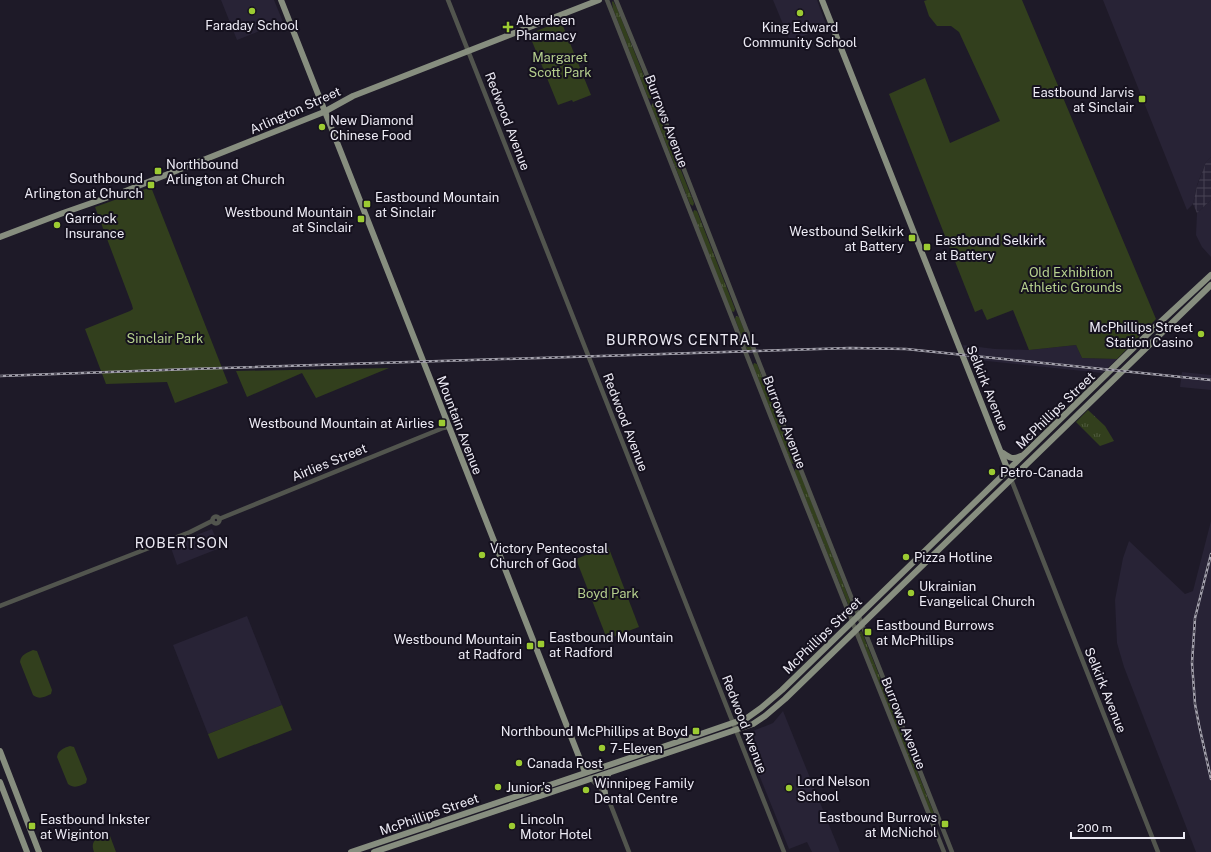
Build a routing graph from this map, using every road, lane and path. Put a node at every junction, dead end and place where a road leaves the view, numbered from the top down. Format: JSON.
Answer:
{"nodes":[{"id":1,"x":281,"y":0,"type":"edge"},
{"id":2,"x":448,"y":0,"type":"edge"},
{"id":3,"x":599,"y":0,"type":"edge"},
{"id":4,"x":607,"y":0,"type":"edge"},
{"id":5,"x":616,"y":0,"type":"edge"},
{"id":6,"x":822,"y":0,"type":"edge"},
{"id":7,"x":469,"y":51,"type":"junction"},
{"id":8,"x":324,"y":112,"type":"junction"},
{"id":9,"x":0,"y":237,"type":"edge"},
{"id":10,"x":1211,"y":275,"type":"edge"},
{"id":11,"x":1211,"y":285,"type":"edge"},
{"id":12,"x":1175,"y":308,"type":"junction"},
{"id":13,"x":1181,"y":314,"type":"junction"},
{"id":14,"x":1137,"y":345,"type":"junction"},
{"id":15,"x":1141,"y":352,"type":"junction"},
{"id":16,"x":449,"y":427,"type":"junction"},
{"id":17,"x":1045,"y":434,"type":"junction"},
{"id":18,"x":1052,"y":440,"type":"junction"},
{"id":19,"x":1001,"y":451,"type":"junction"},
{"id":20,"x":1024,"y":455,"type":"junction"},
{"id":21,"x":1008,"y":470,"type":"junction"},
{"id":22,"x":1011,"y":479,"type":"junction"},
{"id":23,"x":0,"y":606,"type":"edge"},
{"id":24,"x":858,"y":615,"type":"junction"},
{"id":25,"x":852,"y":622,"type":"junction"},
{"id":26,"x":862,"y":624,"type":"junction"},
{"id":27,"x":855,"y":630,"type":"junction"},
{"id":28,"x":733,"y":722,"type":"junction"},
{"id":29,"x":736,"y":730,"type":"junction"},
{"id":30,"x":0,"y":751,"type":"edge"},
{"id":31,"x":585,"y":772,"type":"junction"},
{"id":32,"x":610,"y":772,"type":"junction"},
{"id":33,"x":591,"y":778,"type":"junction"},
{"id":34,"x":0,"y":782,"type":"edge"},
{"id":35,"x":605,"y":793,"type":"junction"},
{"id":36,"x":27,"y":852,"type":"edge"},
{"id":37,"x":40,"y":852,"type":"edge"},
{"id":38,"x":350,"y":852,"type":"edge"},
{"id":39,"x":374,"y":852,"type":"edge"},
{"id":40,"x":629,"y":852,"type":"edge"},
{"id":41,"x":784,"y":852,"type":"edge"},
{"id":42,"x":944,"y":852,"type":"edge"},
{"id":43,"x":952,"y":852,"type":"edge"},
{"id":44,"x":1158,"y":852,"type":"edge"}],
"edges":[{"from":1,"to":8,"type":"main road","name":"Mountain Avenue"},
{"from":2,"to":7,"type":"street","name":"Redwood Avenue"},
{"from":3,"to":7,"type":"main road","name":"Arlington Street"},
{"from":4,"to":25,"type":"street","name":"Burrows Avenue"},
{"from":5,"to":24,"type":"street","name":"Burrows Avenue"},
{"from":6,"to":19,"type":"main road","name":"Selkirk Avenue"},
{"from":7,"to":8,"type":"main road","name":"Arlington Street"},
{"from":7,"to":28,"type":"street","name":"Redwood Avenue"},
{"from":8,"to":9,"type":"main road","name":"Arlington Street"},
{"from":8,"to":16,"type":"main road","name":"Mountain Avenue"},
{"from":10,"to":12,"type":"main road","name":"McPhillips Street"},
{"from":11,"to":13,"type":"main road","name":"McPhillips Street"},
{"from":12,"to":13,"type":"main road"},
{"from":12,"to":14,"type":"main road","name":"McPhillips Street"},
{"from":13,"to":15,"type":"main road","name":"McPhillips Street"},
{"from":14,"to":15,"type":"main road"},
{"from":14,"to":17,"type":"main road","name":"McPhillips Street"},
{"from":15,"to":18,"type":"main road","name":"McPhillips Street"},
{"from":16,"to":23,"type":"street","name":"Airlies Street"},
{"from":16,"to":31,"type":"main road","name":"Mountain Avenue"},
{"from":17,"to":18,"type":"main road"},
{"from":17,"to":20,"type":"main road","name":"McPhillips Street"},
{"from":18,"to":22,"type":"main road","name":"McPhillips Street"},
{"from":19,"to":20,"type":"main road"},
{"from":19,"to":21,"type":"main road","name":"Selkirk Avenue"},
{"from":20,"to":21,"type":"main road","name":"McPhillips Street"},
{"from":21,"to":22,"type":"main road","name":"Selkirk Avenue"},
{"from":21,"to":24,"type":"main road","name":"McPhillips Street"},
{"from":22,"to":26,"type":"main road","name":"McPhillips Street"},
{"from":22,"to":44,"type":"street","name":"Selkirk Avenue"},
{"from":24,"to":25,"type":"main road","name":"McPhillips Street"},
{"from":24,"to":26,"type":"street","name":"Burrows Avenue"},
{"from":25,"to":27,"type":"street","name":"Burrows Avenue"},
{"from":25,"to":28,"type":"main road","name":"McPhillips Street"},
{"from":26,"to":27,"type":"main road","name":"McPhillips Street"},
{"from":26,"to":43,"type":"street","name":"Burrows Avenue"},
{"from":27,"to":29,"type":"main road","name":"McPhillips Street"},
{"from":27,"to":42,"type":"street","name":"Burrows Avenue"},
{"from":28,"to":29,"type":"street","name":"Redwood Avenue"},
{"from":28,"to":31,"type":"main road","name":"McPhillips Street"},
{"from":29,"to":32,"type":"main road","name":"McPhillips Street"},
{"from":29,"to":41,"type":"street","name":"Redwood Avenue"},
{"from":30,"to":37,"type":"main road"},
{"from":31,"to":33,"type":"street","name":"Mountain Avenue"},
{"from":31,"to":38,"type":"main road","name":"McPhillips Street"},
{"from":32,"to":33,"type":"main road","name":"McPhillips Street"},
{"from":32,"to":35,"type":"main road"},
{"from":33,"to":35,"type":"street","name":"Mountain Avenue"},
{"from":33,"to":39,"type":"main road","name":"McPhillips Street"},
{"from":34,"to":36,"type":"main road"},
{"from":35,"to":40,"type":"street","name":"Mountain Avenue"}]}
